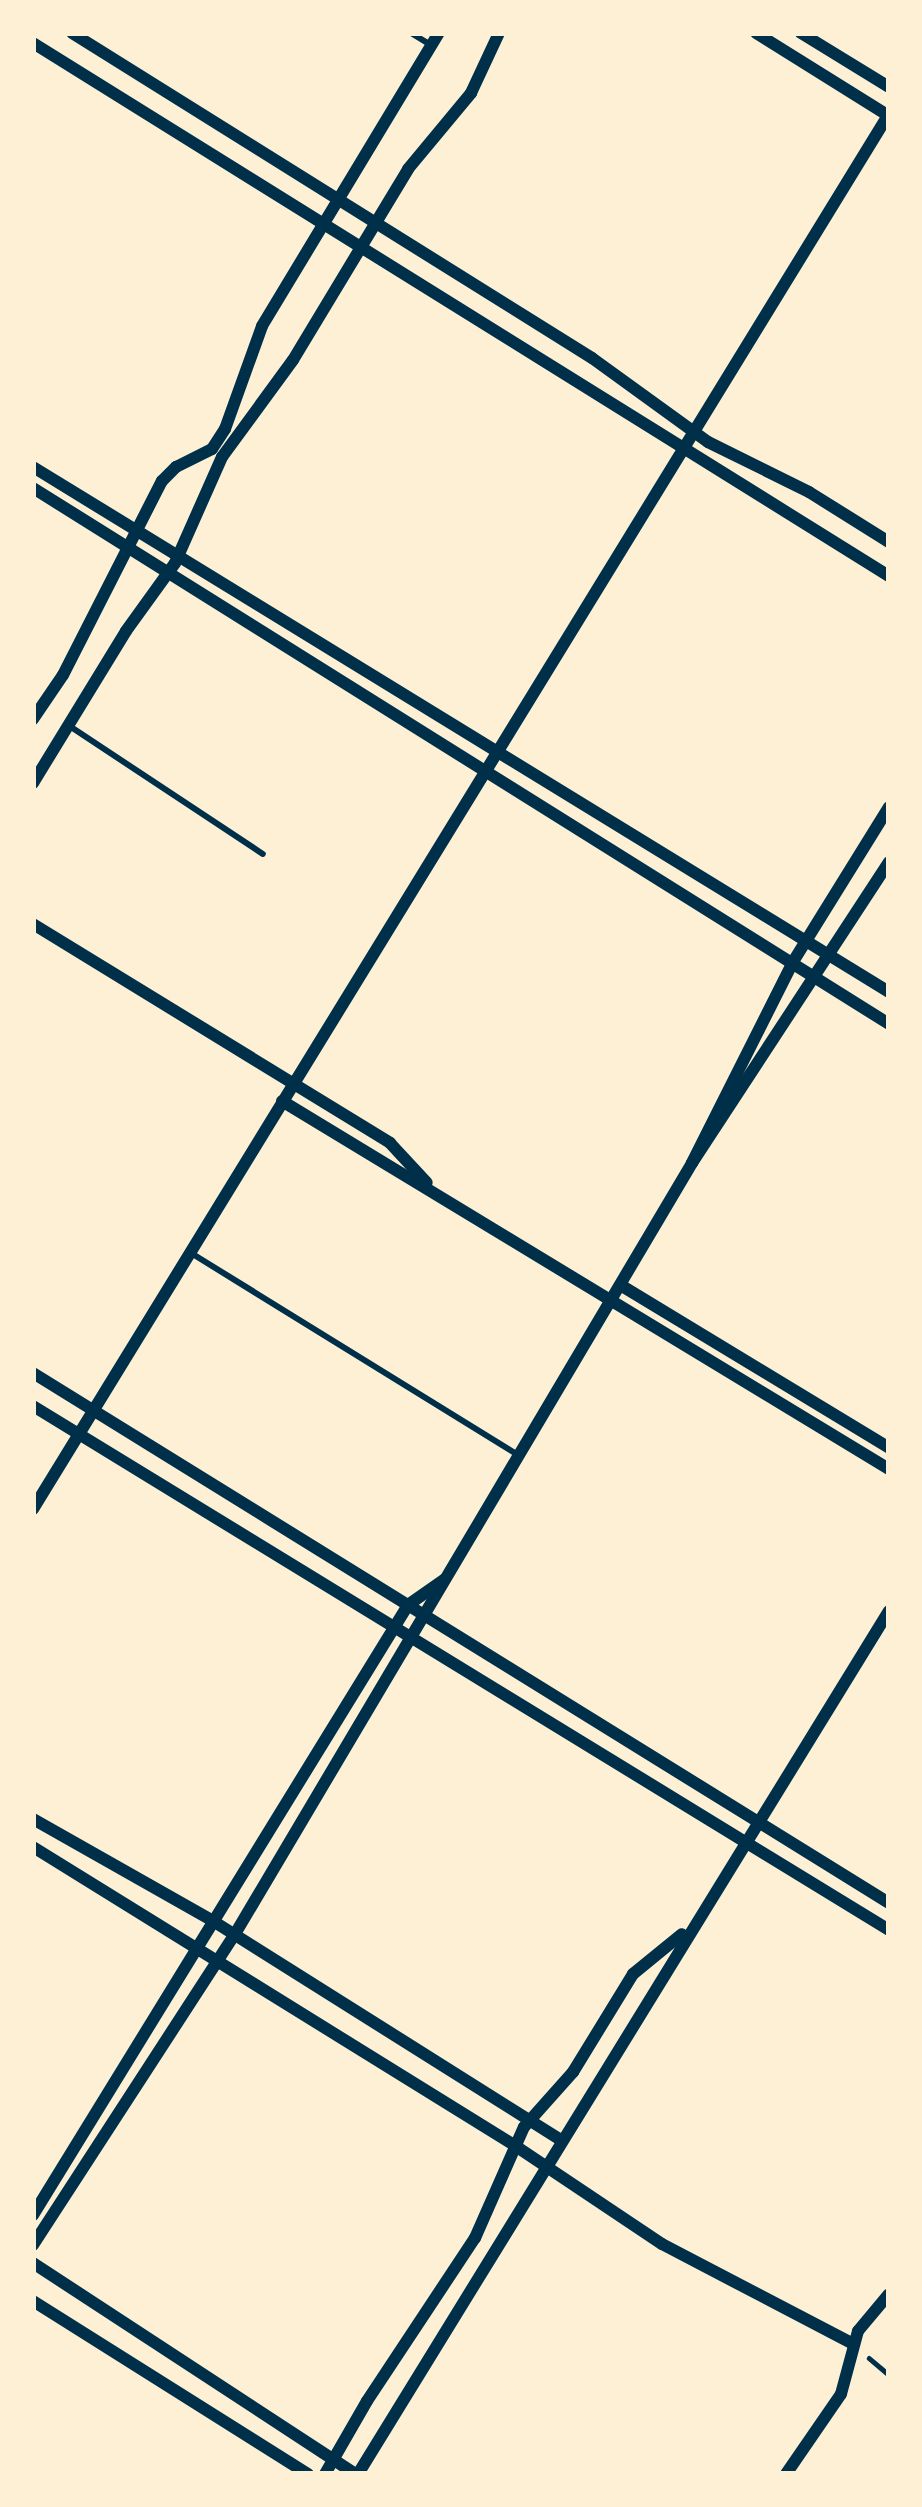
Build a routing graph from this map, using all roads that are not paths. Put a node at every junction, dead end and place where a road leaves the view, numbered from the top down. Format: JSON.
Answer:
{"nodes":[{"id":1,"x":73,"y":33,"type":"edge"},
{"id":2,"x":411,"y":33,"type":"edge"},
{"id":3,"x":499,"y":33,"type":"edge"},
{"id":4,"x":756,"y":33,"type":"edge"},
{"id":5,"x":801,"y":33,"type":"edge"},
{"id":6,"x":435,"y":39,"type":"edge"},
{"id":7,"x":33,"y":43,"type":"edge"},
{"id":8,"x":889,"y":87,"type":"edge"},
{"id":9,"x":889,"y":115,"type":"edge"},
{"id":10,"x":334,"y":199,"type":"junction"},
{"id":11,"x":321,"y":221,"type":"junction"},
{"id":12,"x":375,"y":224,"type":"junction"},
{"id":13,"x":362,"y":246,"type":"junction"},
{"id":14,"x":693,"y":431,"type":"junction"},
{"id":15,"x":682,"y":448,"type":"junction"},
{"id":16,"x":33,"y":467,"type":"edge"},
{"id":17,"x":33,"y":488,"type":"edge"},
{"id":18,"x":136,"y":530,"type":"junction"},
{"id":19,"x":889,"y":542,"type":"edge"},
{"id":20,"x":127,"y":545,"type":"junction"},
{"id":21,"x":178,"y":555,"type":"junction"},
{"id":22,"x":169,"y":571,"type":"junction"},
{"id":23,"x":889,"y":576,"type":"edge"},
{"id":24,"x":33,"y":719,"type":"edge"},
{"id":25,"x":68,"y":725,"type":"junction"},
{"id":26,"x":495,"y":750,"type":"junction"},
{"id":27,"x":483,"y":770,"type":"junction"},
{"id":28,"x":33,"y":783,"type":"edge"},
{"id":29,"x":889,"y":807,"type":"edge"},
{"id":30,"x":262,"y":854,"type":"dead end"},
{"id":31,"x":889,"y":862,"type":"edge"},
{"id":32,"x":33,"y":924,"type":"edge"},
{"id":33,"x":805,"y":942,"type":"junction"},
{"id":34,"x":830,"y":957,"type":"junction"},
{"id":35,"x":793,"y":962,"type":"junction"},
{"id":36,"x":817,"y":980,"type":"junction"},
{"id":37,"x":889,"y":992,"type":"edge"},
{"id":38,"x":889,"y":1024,"type":"edge"},
{"id":39,"x":295,"y":1081,"type":"junction"},
{"id":40,"x":282,"y":1101,"type":"junction"},
{"id":41,"x":692,"y":1163,"type":"junction"},
{"id":42,"x":438,"y":1195,"type":"junction"},
{"id":43,"x":188,"y":1251,"type":"junction"},
{"id":44,"x":618,"y":1293,"type":"junction"},
{"id":45,"x":33,"y":1372,"type":"edge"},
{"id":46,"x":33,"y":1406,"type":"edge"},
{"id":47,"x":92,"y":1409,"type":"junction"},
{"id":48,"x":78,"y":1434,"type":"junction"},
{"id":49,"x":889,"y":1448,"type":"edge"},
{"id":50,"x":520,"y":1456,"type":"junction"},
{"id":51,"x":889,"y":1469,"type":"edge"},
{"id":52,"x":33,"y":1509,"type":"edge"},
{"id":53,"x":448,"y":1577,"type":"junction"},
{"id":54,"x":408,"y":1605,"type":"junction"},
{"id":55,"x":889,"y":1611,"type":"edge"},
{"id":56,"x":425,"y":1615,"type":"junction"},
{"id":57,"x":395,"y":1627,"type":"junction"},
{"id":58,"x":413,"y":1639,"type":"junction"},
{"id":59,"x":33,"y":1820,"type":"edge"},
{"id":60,"x":758,"y":1821,"type":"junction"},
{"id":61,"x":745,"y":1841,"type":"junction"},
{"id":62,"x":33,"y":1847,"type":"edge"},
{"id":63,"x":889,"y":1903,"type":"edge"},
{"id":64,"x":213,"y":1921,"type":"junction"},
{"id":65,"x":692,"y":1925,"type":"junction"},
{"id":66,"x":889,"y":1930,"type":"edge"},
{"id":67,"x":235,"y":1934,"type":"junction"},
{"id":68,"x":197,"y":1946,"type":"junction"},
{"id":69,"x":216,"y":1957,"type":"junction"},
{"id":70,"x":530,"y":2120,"type":"junction"},
{"id":71,"x":559,"y":2139,"type":"junction"},
{"id":72,"x":514,"y":2145,"type":"junction"},
{"id":73,"x":545,"y":2164,"type":"junction"},
{"id":74,"x":33,"y":2215,"type":"edge"},
{"id":75,"x":33,"y":2245,"type":"edge"},
{"id":76,"x":33,"y":2263,"type":"edge"},
{"id":77,"x":889,"y":2294,"type":"edge"},
{"id":78,"x":33,"y":2301,"type":"edge"},
{"id":79,"x":851,"y":2343,"type":"junction"},
{"id":80,"x":334,"y":2460,"type":"junction"},
{"id":81,"x":308,"y":2474,"type":"edge"},
{"id":82,"x":325,"y":2474,"type":"edge"},
{"id":83,"x":357,"y":2474,"type":"edge"},
{"id":84,"x":786,"y":2474,"type":"edge"}],
"edges":[{"from":1,"to":10,"type":"street"},
{"from":2,"to":6,"type":"lane"},
{"from":3,"to":12,"type":"street"},
{"from":4,"to":9,"type":"street"},
{"from":5,"to":8,"type":"street"},
{"from":6,"to":10,"type":"street"},
{"from":7,"to":11,"type":"street"},
{"from":9,"to":14,"type":"street"},
{"from":10,"to":11,"type":"street"},
{"from":10,"to":12,"type":"street"},
{"from":11,"to":13,"type":"street"},
{"from":11,"to":18,"type":"street"},
{"from":12,"to":13,"type":"street"},
{"from":12,"to":14,"type":"street"},
{"from":13,"to":15,"type":"street"},
{"from":13,"to":21,"type":"street"},
{"from":14,"to":15,"type":"street"},
{"from":14,"to":19,"type":"street"},
{"from":15,"to":23,"type":"street"},
{"from":15,"to":26,"type":"street"},
{"from":16,"to":18,"type":"street"},
{"from":17,"to":20,"type":"street"},
{"from":18,"to":20,"type":"street"},
{"from":18,"to":21,"type":"street"},
{"from":20,"to":22,"type":"street"},
{"from":20,"to":24,"type":"street"},
{"from":21,"to":22,"type":"street"},
{"from":21,"to":26,"type":"street"},
{"from":22,"to":25,"type":"street"},
{"from":22,"to":27,"type":"street"},
{"from":25,"to":28,"type":"street"},
{"from":25,"to":30,"type":"lane"},
{"from":26,"to":27,"type":"street"},
{"from":26,"to":33,"type":"street"},
{"from":27,"to":35,"type":"street"},
{"from":27,"to":39,"type":"street"},
{"from":29,"to":33,"type":"street"},
{"from":31,"to":34,"type":"street"},
{"from":32,"to":39,"type":"street"},
{"from":33,"to":34,"type":"street"},
{"from":33,"to":35,"type":"street"},
{"from":34,"to":36,"type":"street"},
{"from":34,"to":37,"type":"street"},
{"from":35,"to":36,"type":"street"},
{"from":35,"to":41,"type":"street"},
{"from":36,"to":38,"type":"street"},
{"from":36,"to":41,"type":"street"},
{"from":39,"to":40,"type":"street"},
{"from":39,"to":42,"type":"street"},
{"from":40,"to":42,"type":"street"},
{"from":40,"to":43,"type":"street"},
{"from":41,"to":44,"type":"street"},
{"from":42,"to":44,"type":"street"},
{"from":43,"to":47,"type":"street"},
{"from":43,"to":50,"type":"lane"},
{"from":44,"to":49,"type":"street"},
{"from":44,"to":50,"type":"street"},
{"from":44,"to":51,"type":"street"},
{"from":45,"to":47,"type":"street"},
{"from":46,"to":48,"type":"street"},
{"from":47,"to":48,"type":"street"},
{"from":47,"to":54,"type":"street"},
{"from":48,"to":52,"type":"street"},
{"from":48,"to":57,"type":"street"},
{"from":50,"to":53,"type":"street"},
{"from":53,"to":54,"type":"street"},
{"from":53,"to":56,"type":"street"},
{"from":54,"to":56,"type":"street"},
{"from":54,"to":57,"type":"street"},
{"from":55,"to":60,"type":"street"},
{"from":56,"to":58,"type":"street"},
{"from":56,"to":60,"type":"street"},
{"from":57,"to":58,"type":"street"},
{"from":57,"to":64,"type":"street"},
{"from":58,"to":61,"type":"street"},
{"from":58,"to":67,"type":"street"},
{"from":59,"to":64,"type":"street"},
{"from":60,"to":61,"type":"street"},
{"from":60,"to":63,"type":"street"},
{"from":61,"to":65,"type":"street"},
{"from":61,"to":66,"type":"street"},
{"from":62,"to":68,"type":"street"},
{"from":64,"to":67,"type":"street"},
{"from":64,"to":68,"type":"street"},
{"from":65,"to":70,"type":"street"},
{"from":65,"to":71,"type":"street"},
{"from":67,"to":69,"type":"street"},
{"from":67,"to":70,"type":"street"},
{"from":68,"to":69,"type":"street"},
{"from":68,"to":74,"type":"street"},
{"from":69,"to":72,"type":"street"},
{"from":69,"to":75,"type":"street"},
{"from":70,"to":71,"type":"street"},
{"from":70,"to":72,"type":"street"},
{"from":71,"to":73,"type":"street"},
{"from":72,"to":73,"type":"street"},
{"from":72,"to":80,"type":"street"},
{"from":73,"to":79,"type":"street"},
{"from":73,"to":83,"type":"street"},
{"from":76,"to":80,"type":"street"},
{"from":77,"to":79,"type":"street"},
{"from":78,"to":81,"type":"street"},
{"from":79,"to":84,"type":"street"},
{"from":80,"to":82,"type":"street"},
{"from":80,"to":83,"type":"street"}]}
